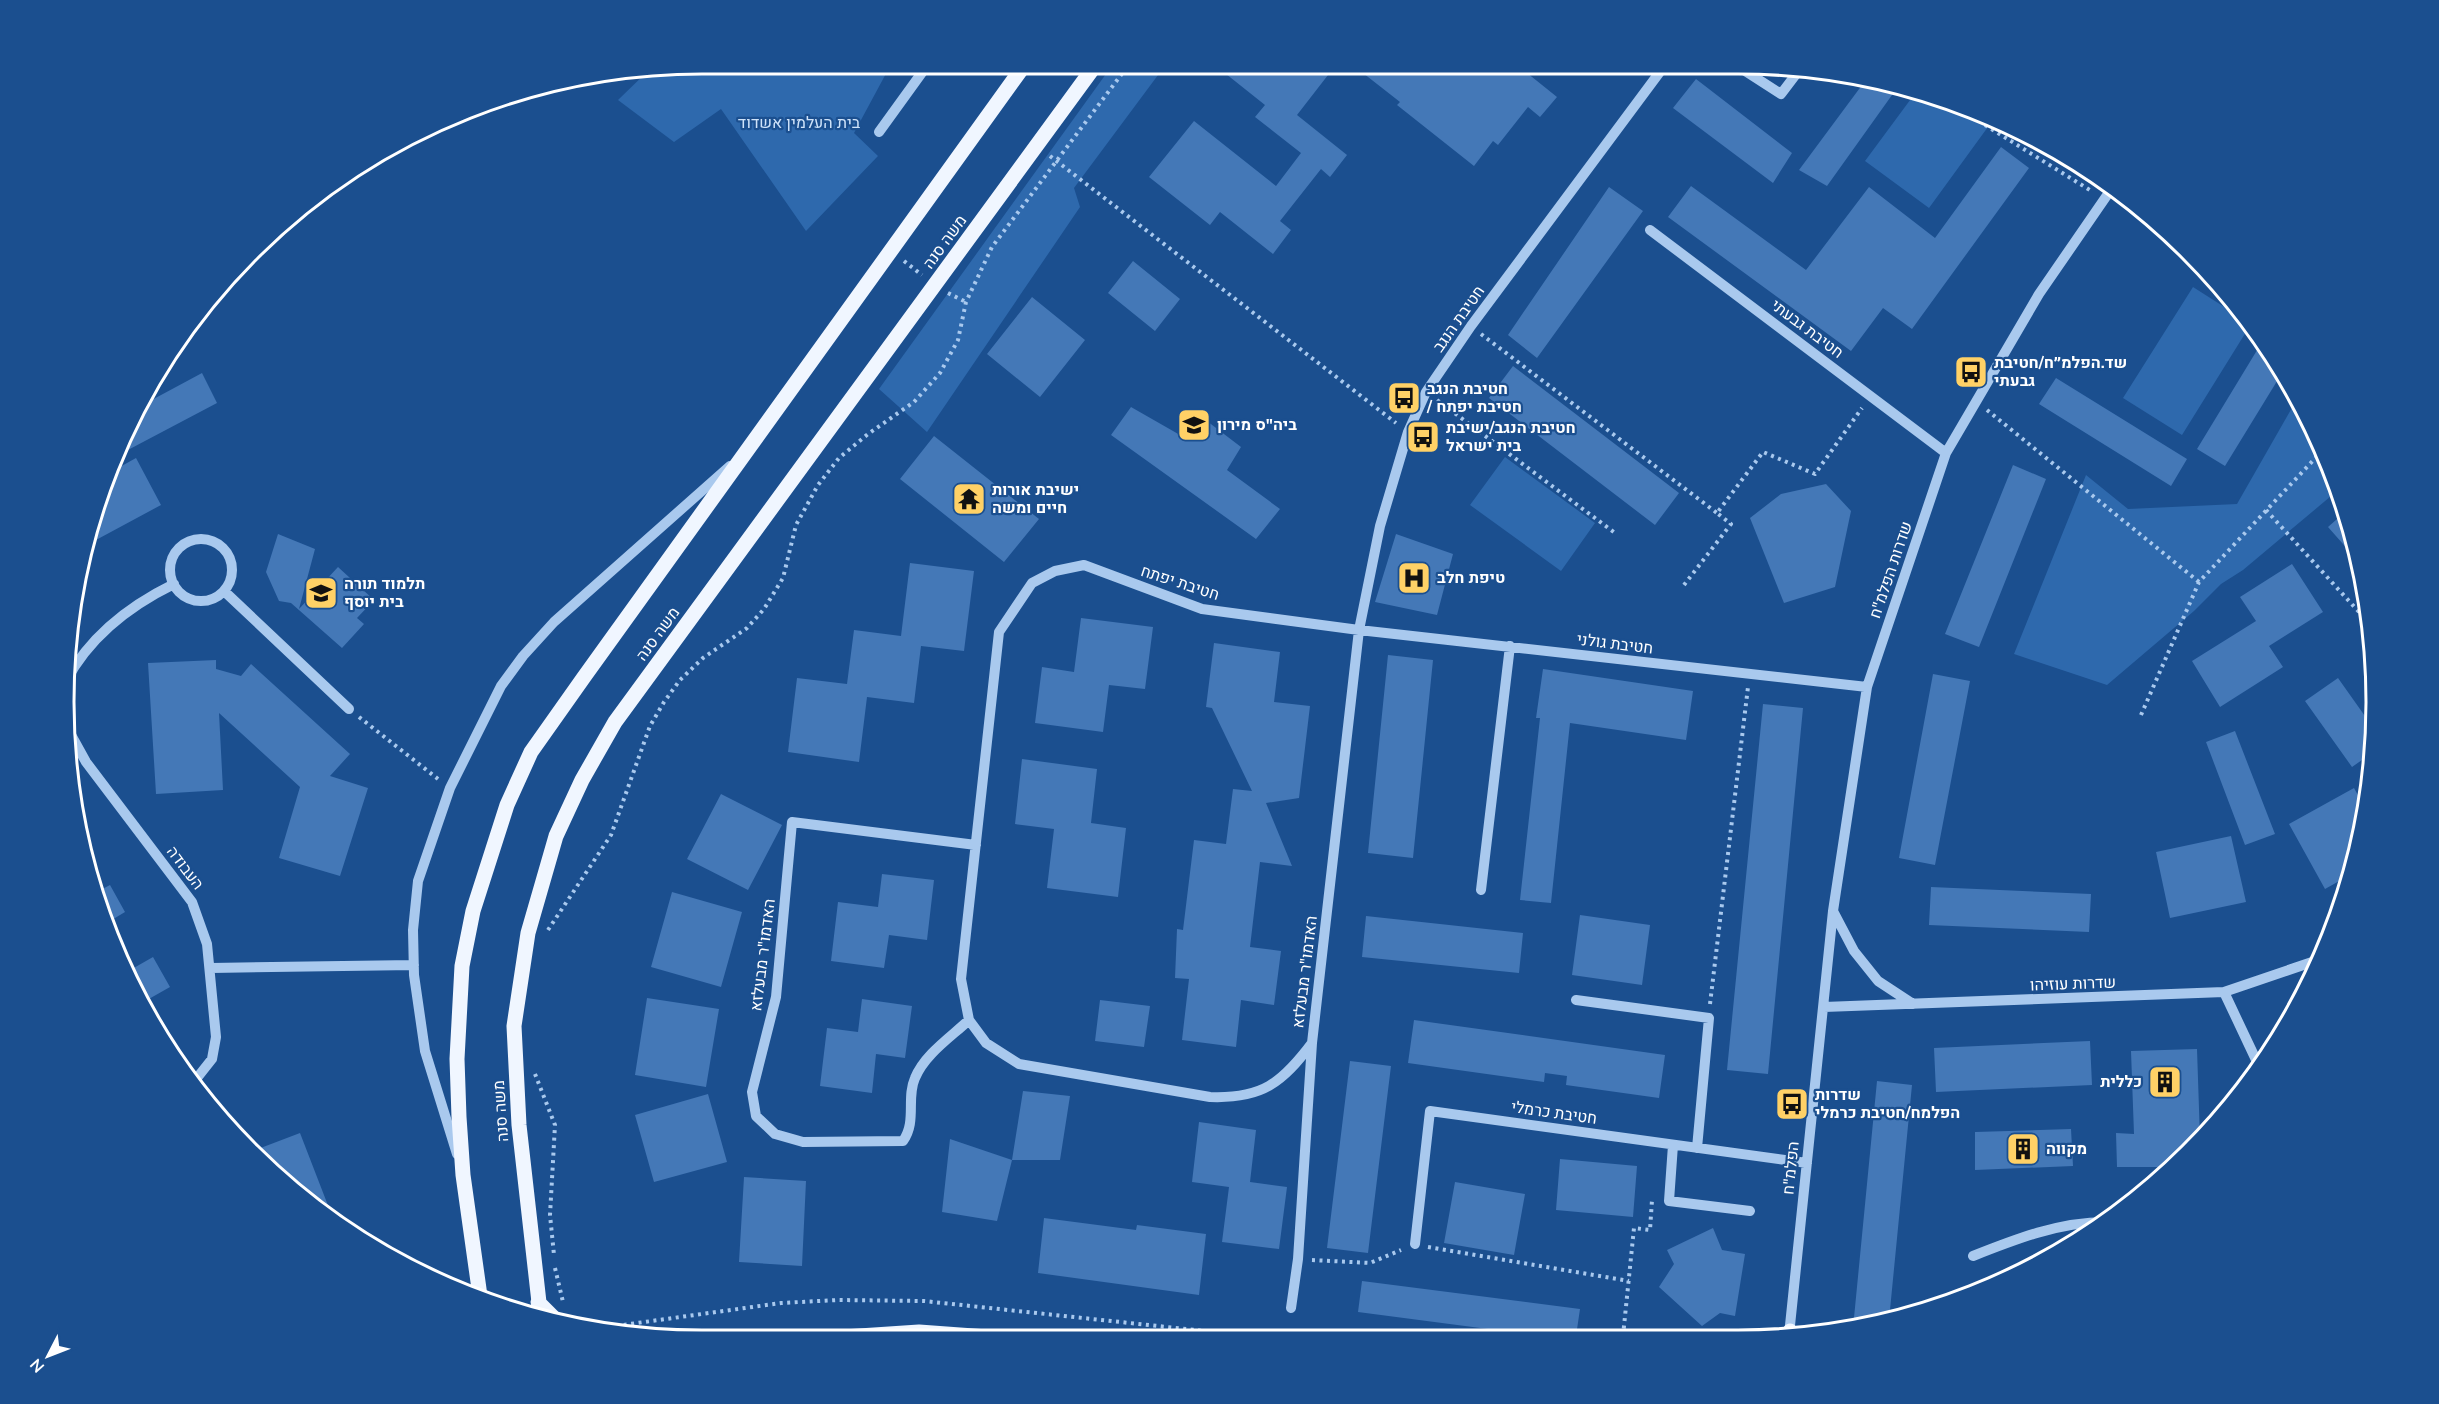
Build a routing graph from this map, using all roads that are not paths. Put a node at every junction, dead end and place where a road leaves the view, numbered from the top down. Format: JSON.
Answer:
{"nodes":[{"id":1,"x":921,"y":74,"type":"edge"},
{"id":2,"x":1015,"y":74,"type":"edge"},
{"id":3,"x":1090,"y":74,"type":"edge"},
{"id":4,"x":1658,"y":74,"type":"edge"},
{"id":5,"x":1752,"y":74,"type":"edge"},
{"id":6,"x":1794,"y":77,"type":"edge"},
{"id":7,"x":879,"y":132,"type":"dead end"},
{"id":8,"x":2107,"y":194,"type":"edge"},
{"id":9,"x":1650,"y":230,"type":"dead end"},
{"id":10,"x":748,"y":450,"type":"junction"},
{"id":11,"x":1946,"y":453,"type":"junction"},
{"id":12,"x":1032,"y":583,"type":"joint"},
{"id":13,"x":174,"y":584,"type":"junction"},
{"id":14,"x":224,"y":591,"type":"junction"},
{"id":15,"x":1359,"y":630,"type":"junction"},
{"id":16,"x":1510,"y":646,"type":"junction"},
{"id":17,"x":75,"y":667,"type":"edge"},
{"id":18,"x":1867,"y":687,"type":"junction"},
{"id":19,"x":349,"y":709,"type":"road end"},
{"id":20,"x":75,"y":742,"type":"edge"},
{"id":21,"x":976,"y":845,"type":"junction"},
{"id":22,"x":1481,"y":890,"type":"dead end"},
{"id":23,"x":1833,"y":911,"type":"junction"},
{"id":24,"x":2309,"y":963,"type":"edge"},
{"id":25,"x":414,"y":965,"type":"junction"},
{"id":26,"x":210,"y":968,"type":"junction"},
{"id":27,"x":2224,"y":992,"type":"junction"},
{"id":28,"x":1576,"y":1000,"type":"dead end"},
{"id":29,"x":1914,"y":1004,"type":"junction"},
{"id":30,"x":1824,"y":1007,"type":"junction"},
{"id":31,"x":969,"y":1020,"type":"junction"},
{"id":32,"x":1312,"y":1043,"type":"junction"},
{"id":33,"x":2255,"y":1058,"type":"edge"},
{"id":34,"x":198,"y":1077,"type":"edge"},
{"id":35,"x":1673,"y":1145,"type":"junction"},
{"id":36,"x":1697,"y":1148,"type":"junction"},
{"id":37,"x":1807,"y":1163,"type":"junction"},
{"id":38,"x":463,"y":1175,"type":"junction"},
{"id":39,"x":1749,"y":1211,"type":"dead end"},
{"id":40,"x":2087,"y":1224,"type":"edge"},
{"id":41,"x":1414,"y":1244,"type":"road end"},
{"id":42,"x":1973,"y":1256,"type":"dead end"},
{"id":43,"x":479,"y":1289,"type":"edge"},
{"id":44,"x":538,"y":1302,"type":"junction"},
{"id":45,"x":1291,"y":1308,"type":"dead end"},
{"id":46,"x":539,"y":1309,"type":"edge"},
{"id":47,"x":556,"y":1313,"type":"edge"},
{"id":48,"x":1789,"y":1328,"type":"edge"}],
"edges":[{"from":1,"to":7,"type":"street"},
{"from":2,"to":10,"type":"main road"},
{"from":3,"to":44,"type":"main road","name":"משה סנה"},
{"from":4,"to":15,"type":"street","name":"חטיבת הנגב"},
{"from":5,"to":6,"type":"street"},
{"from":8,"to":11,"type":"street","name":"שדרות הפלמ\"ח"},
{"from":9,"to":11,"type":"street","name":"חטיבת גבעתי"},
{"from":10,"to":25,"type":"street"},
{"from":10,"to":38,"type":"main road"},
{"from":11,"to":18,"type":"street","name":"שדרות הפלמ\"ח"},
{"from":12,"to":15,"type":"street","name":"חטיבת יפתח"},
{"from":12,"to":21,"type":"street","name":"האדמו\"ר מבעלזא"},
{"from":13,"to":14,"type":"street"},
{"from":13,"to":14,"type":"street"},
{"from":13,"to":17,"type":"street"},
{"from":14,"to":19,"type":"street"},
{"from":15,"to":16,"type":"street","name":"חטיבת גולני"},
{"from":15,"to":32,"type":"street","name":"האדמו\"ר מבעלזא"},
{"from":16,"to":18,"type":"street","name":"חטיבת גולני"},
{"from":16,"to":22,"type":"street"},
{"from":18,"to":23,"type":"street","name":"שדרות הפלמ\"ח"},
{"from":20,"to":26,"type":"street","name":"העבודה"},
{"from":21,"to":31,"type":"street","name":"האדמו\"ר מבעלזא"},
{"from":21,"to":31,"type":"street","name":"האדמו\"ר מבעלזא"},
{"from":23,"to":29,"type":"street"},
{"from":23,"to":30,"type":"street","name":"שדרות הפלמ\"ח"},
{"from":24,"to":27,"type":"street","name":"שדרות עוזיהו"},
{"from":25,"to":26,"type":"street"},
{"from":25,"to":38,"type":"street"},
{"from":26,"to":34,"type":"street","name":"העבודה"},
{"from":27,"to":29,"type":"street","name":"שדרות עוזיהו"},
{"from":27,"to":33,"type":"street"},
{"from":28,"to":36,"type":"street"},
{"from":29,"to":30,"type":"street","name":"שדרות עוזיהו"},
{"from":30,"to":37,"type":"street","name":"הפלמ\"ח"},
{"from":31,"to":32,"type":"street","name":"האדמו\"ר מבעלזא"},
{"from":32,"to":45,"type":"street"},
{"from":35,"to":36,"type":"street","name":"חטיבת כרמלי"},
{"from":35,"to":39,"type":"street"},
{"from":35,"to":41,"type":"street","name":"חטיבת כרמלי"},
{"from":36,"to":37,"type":"street","name":"חטיבת כרמלי"},
{"from":37,"to":48,"type":"street","name":"הפלמ\"ח"},
{"from":38,"to":43,"type":"main road"},
{"from":40,"to":42,"type":"street"},
{"from":44,"to":46,"type":"main road","name":"משה סנה"},
{"from":44,"to":47,"type":"main road"}]}
